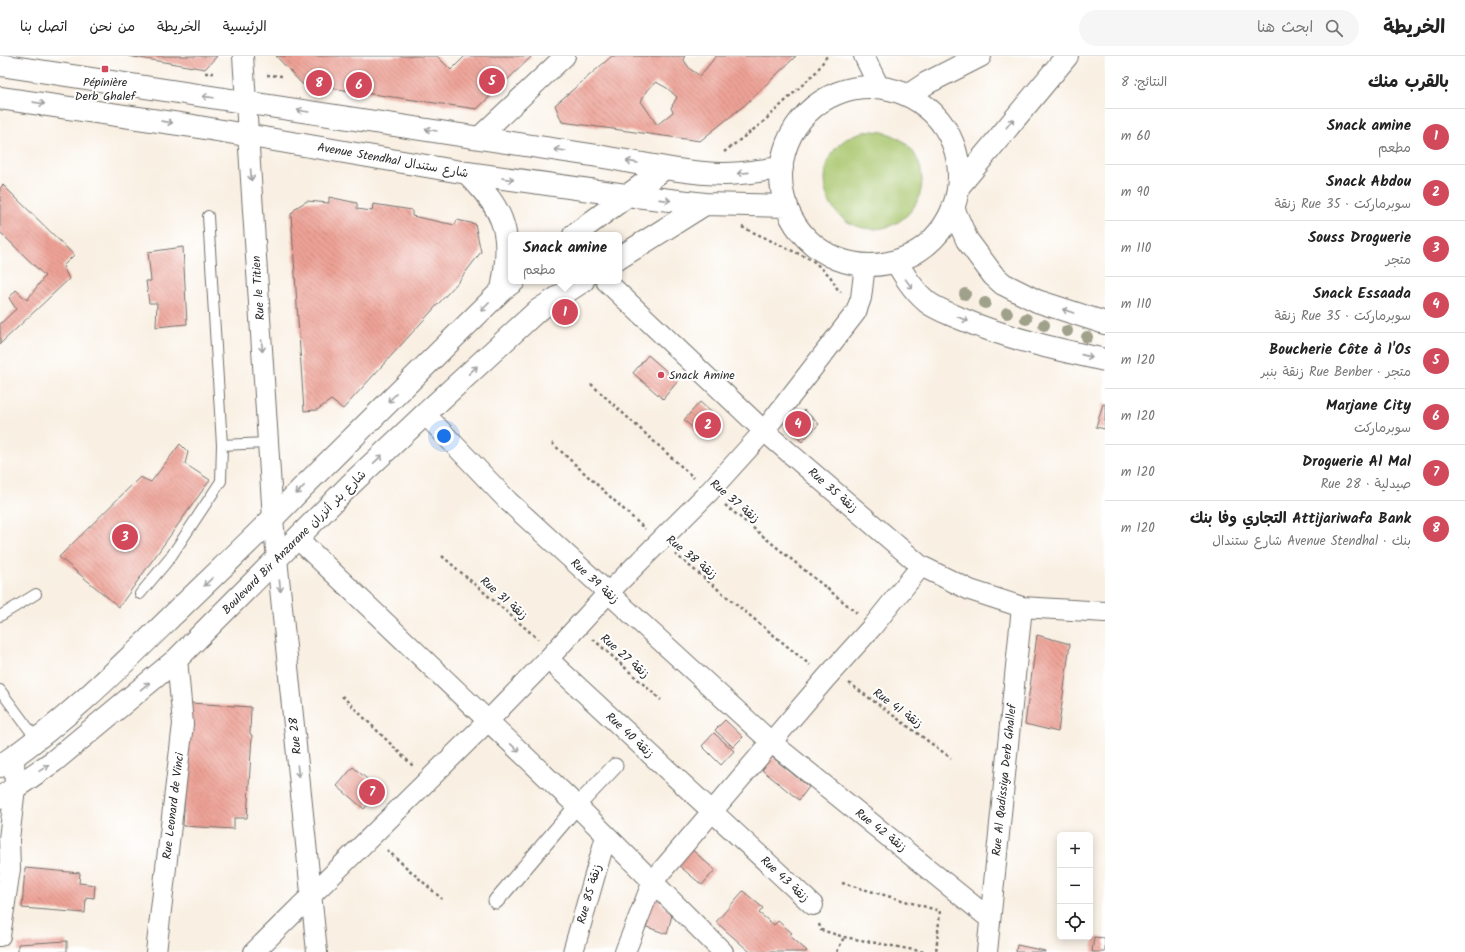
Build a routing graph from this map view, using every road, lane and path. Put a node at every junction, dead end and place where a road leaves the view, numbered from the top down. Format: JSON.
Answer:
{"nodes":[{"id":1,"x":243,"y":56,"type":"edge"},
{"id":2,"x":565,"y":56,"type":"edge"},
{"id":3,"x":827,"y":56,"type":"edge"},
{"id":4,"x":864,"y":56,"type":"edge"},
{"id":5,"x":980,"y":56,"type":"edge"},
{"id":6,"x":1067,"y":56,"type":"edge"},
{"id":7,"x":0,"y":65,"type":"edge"},
{"id":8,"x":201,"y":73,"type":"dead end"},
{"id":9,"x":217,"y":73,"type":"dead end"},
{"id":10,"x":267,"y":76,"type":"dead end"},
{"id":11,"x":282,"y":76,"type":"dead end"},
{"id":12,"x":879,"y":87,"type":"junction"},
{"id":13,"x":909,"y":95,"type":"junction"},
{"id":14,"x":0,"y":98,"type":"edge"},
{"id":15,"x":246,"y":102,"type":"junction"},
{"id":16,"x":248,"y":136,"type":"junction"},
{"id":17,"x":478,"y":138,"type":"junction"},
{"id":18,"x":719,"y":154,"type":"dead end"},
{"id":19,"x":665,"y":168,"type":"junction"},
{"id":20,"x":782,"y":168,"type":"junction"},
{"id":21,"x":467,"y":173,"type":"junction"},
{"id":22,"x":958,"y":186,"type":"junction"},
{"id":23,"x":626,"y":195,"type":"junction"},
{"id":24,"x":705,"y":204,"type":"junction"},
{"id":25,"x":787,"y":206,"type":"junction"},
{"id":26,"x":953,"y":208,"type":"junction"},
{"id":27,"x":208,"y":216,"type":"dead end"},
{"id":28,"x":737,"y":225,"type":"dead end"},
{"id":29,"x":578,"y":232,"type":"edge"},
{"id":30,"x":622,"y":256,"type":"edge"},
{"id":31,"x":896,"y":261,"type":"junction"},
{"id":32,"x":865,"y":265,"type":"junction"},
{"id":33,"x":579,"y":284,"type":"edge"},
{"id":34,"x":609,"y":284,"type":"edge"},
{"id":35,"x":508,"y":285,"type":"edge"},
{"id":36,"x":859,"y":304,"type":"junction"},
{"id":37,"x":1105,"y":323,"type":"edge"},
{"id":38,"x":1105,"y":360,"type":"edge"},
{"id":39,"x":591,"y":384,"type":"dead end"},
{"id":40,"x":425,"y":414,"type":"junction"},
{"id":41,"x":764,"y":431,"type":"junction"},
{"id":42,"x":268,"y":443,"type":"junction"},
{"id":43,"x":552,"y":443,"type":"dead end"},
{"id":44,"x":222,"y":445,"type":"junction"},
{"id":45,"x":709,"y":492,"type":"junction"},
{"id":46,"x":273,"y":519,"type":"junction"},
{"id":47,"x":297,"y":538,"type":"junction"},
{"id":48,"x":659,"y":542,"type":"junction"},
{"id":49,"x":442,"y":556,"type":"dead end"},
{"id":50,"x":277,"y":557,"type":"junction"},
{"id":51,"x":921,"y":566,"type":"junction"},
{"id":52,"x":608,"y":593,"type":"junction"},
{"id":53,"x":36,"y":594,"type":"dead end"},
{"id":54,"x":140,"y":594,"type":"dead end"},
{"id":55,"x":1022,"y":607,"type":"junction"},
{"id":56,"x":1105,"y":612,"type":"edge"},
{"id":57,"x":0,"y":616,"type":"edge"},
{"id":58,"x":578,"y":626,"type":"junction"},
{"id":59,"x":873,"y":626,"type":"junction"},
{"id":60,"x":551,"y":656,"type":"junction"},
{"id":61,"x":178,"y":659,"type":"junction"},
{"id":62,"x":830,"y":675,"type":"junction"},
{"id":63,"x":0,"y":690,"type":"edge"},
{"id":64,"x":342,"y":696,"type":"dead end"},
{"id":65,"x":661,"y":700,"type":"dead end"},
{"id":66,"x":487,"y":722,"type":"junction"},
{"id":67,"x":36,"y":740,"type":"junction"},
{"id":68,"x":771,"y":742,"type":"junction"},
{"id":69,"x":951,"y":758,"type":"dead end"},
{"id":70,"x":7,"y":762,"type":"edge"},
{"id":71,"x":615,"y":766,"type":"dead end"},
{"id":72,"x":427,"y":781,"type":"junction"},
{"id":73,"x":8,"y":793,"type":"edge"},
{"id":74,"x":577,"y":806,"type":"junction"},
{"id":75,"x":712,"y":811,"type":"junction"},
{"id":76,"x":606,"y":836,"type":"junction"},
{"id":77,"x":371,"y":837,"type":"junction"},
{"id":78,"x":653,"y":881,"type":"junction"},
{"id":79,"x":842,"y":883,"type":"dead end"},
{"id":80,"x":311,"y":898,"type":"junction"},
{"id":81,"x":442,"y":899,"type":"dead end"},
{"id":82,"x":496,"y":901,"type":"dead end"},
{"id":83,"x":813,"y":905,"type":"joint"},
{"id":84,"x":990,"y":919,"type":"junction"},
{"id":85,"x":0,"y":936,"type":"edge"},
{"id":86,"x":844,"y":937,"type":"junction"},
{"id":87,"x":156,"y":952,"type":"edge"},
{"id":88,"x":254,"y":952,"type":"edge"},
{"id":89,"x":317,"y":952,"type":"edge"},
{"id":90,"x":573,"y":952,"type":"edge"},
{"id":91,"x":625,"y":952,"type":"edge"},
{"id":92,"x":723,"y":952,"type":"edge"},
{"id":93,"x":837,"y":952,"type":"edge"},
{"id":94,"x":925,"y":952,"type":"edge"},
{"id":95,"x":936,"y":952,"type":"edge"},
{"id":96,"x":987,"y":952,"type":"edge"}],
"edges":[{"from":1,"to":15,"type":"street","name":"Rue le Titien"},
{"from":2,"to":17,"type":"street"},
{"from":3,"to":18,"type":"path"},
{"from":4,"to":12,"type":"street"},
{"from":5,"to":13,"type":"main road"},
{"from":22,"to":6,"type":"main road","one_way":true},
{"from":15,"to":7,"type":"main road","one_way":true},
{"from":8,"to":9,"type":"path"},
{"from":10,"to":11,"type":"path"},
{"from":12,"to":13,"type":"main road"},
{"from":12,"to":20,"type":"main road"},
{"from":13,"to":22,"type":"main road"},
{"from":14,"to":16,"type":"main road","name":"Avenue Stendhal شارع ستندال","one_way":true},
{"from":15,"to":16,"type":"street","name":"Rue le Titien"},
{"from":17,"to":15,"type":"main road","one_way":true},
{"from":16,"to":21,"type":"main road","name":"Avenue Stendhal شارع ستندال"},
{"from":16,"to":42,"type":"street","name":"Rue le Titien","one_way":true},
{"from":19,"to":17,"type":"main road","one_way":true},
{"from":20,"to":19,"type":"main road","one_way":true},
{"from":19,"to":23,"type":"main road"},
{"from":20,"to":25,"type":"main road"},
{"from":21,"to":23,"type":"main road","name":"Avenue Stendhal شارع ستندال","one_way":true},
{"from":21,"to":35,"type":"main road"},
{"from":22,"to":26,"type":"main road"},
{"from":23,"to":24,"type":"main road","name":"Avenue Stendhal شارع ستندال","one_way":true},
{"from":23,"to":29,"type":"main road"},
{"from":24,"to":25,"type":"main road","name":"Avenue Stendhal شارع ستندال"},
{"from":24,"to":30,"type":"main road"},
{"from":25,"to":32,"type":"main road"},
{"from":26,"to":31,"type":"main road"},
{"from":37,"to":26,"type":"main road","one_way":true},
{"from":27,"to":44,"type":"lane"},
{"from":28,"to":36,"type":"path"},
{"from":31,"to":32,"type":"main road"},
{"from":31,"to":38,"type":"main road","one_way":true},
{"from":32,"to":36,"type":"street"},
{"from":40,"to":33,"type":"main road","name":"Boulevard Bir Anzarane شارع بئر أنزران","one_way":true},
{"from":34,"to":41,"type":"street","name":"Rue 35 زنقة"},
{"from":35,"to":46,"type":"main road","one_way":true},
{"from":36,"to":41,"type":"street"},
{"from":39,"to":45,"type":"path","name":"Rue 37 زنقة"},
{"from":47,"to":40,"type":"main road","name":"Boulevard Bir Anzarane شارع بئر أنزران","one_way":true},
{"from":40,"to":52,"type":"street","name":"Rue 39 زنقة"},
{"from":41,"to":45,"type":"street"},
{"from":41,"to":51,"type":"street","name":"Rue 35 زنقة"},
{"from":42,"to":44,"type":"lane"},
{"from":42,"to":46,"type":"street","name":"Rue le Titien"},
{"from":43,"to":48,"type":"path","name":"Rue 38 زنقة"},
{"from":44,"to":54,"type":"lane"},
{"from":45,"to":48,"type":"street"},
{"from":45,"to":59,"type":"path","name":"Rue 37 زنقة"},
{"from":46,"to":50,"type":"street","name":"Rue 28"},
{"from":46,"to":67,"type":"main road","one_way":true},
{"from":47,"to":50,"type":"main road","name":"Boulevard Bir Anzarane شارع بئر أنزران"},
{"from":47,"to":66,"type":"street"},
{"from":48,"to":52,"type":"street"},
{"from":48,"to":62,"type":"path","name":"Rue 38 زنقة"},
{"from":49,"to":60,"type":"path","name":"Rue 31 زنقة"},
{"from":50,"to":61,"type":"main road","name":"Boulevard Bir Anzarane شارع بئر أنزران"},
{"from":50,"to":80,"type":"street","name":"Rue 28","one_way":true},
{"from":51,"to":55,"type":"street","name":"Rue 35 زنقة"},
{"from":51,"to":59,"type":"street"},
{"from":52,"to":58,"type":"street"},
{"from":52,"to":68,"type":"street","name":"Rue 39 زنقة"},
{"from":53,"to":57,"type":"lane"},
{"from":55,"to":56,"type":"street","name":"Rue 35 زنقة"},
{"from":55,"to":84,"type":"street","name":"Rue Al Qadissiya Derb Ghallef"},
{"from":58,"to":60,"type":"street"},
{"from":58,"to":65,"type":"path","name":"Rue 27 زنقة"},
{"from":59,"to":62,"type":"street"},
{"from":60,"to":66,"type":"street"},
{"from":60,"to":75,"type":"street","name":"Rue 40 زنقة"},
{"from":73,"to":61,"type":"main road","name":"Boulevard Bir Anzarane شارع بئر أنزران","one_way":true},
{"from":61,"to":87,"type":"street","name":"Rue Leonard de Vinci"},
{"from":62,"to":68,"type":"street"},
{"from":62,"to":69,"type":"path","name":"Rue 41 زنقة"},
{"from":63,"to":67,"type":"lane"},
{"from":64,"to":72,"type":"path"},
{"from":66,"to":72,"type":"street"},
{"from":66,"to":74,"type":"street","one_way":true},
{"from":67,"to":70,"type":"main road"},
{"from":68,"to":75,"type":"street"},
{"from":68,"to":84,"type":"street","name":"Rue 42 زنقة"},
{"from":70,"to":73,"type":"street"},
{"from":71,"to":74,"type":"street"},
{"from":72,"to":77,"type":"street"},
{"from":73,"to":85,"type":"street"},
{"from":74,"to":76,"type":"street"},
{"from":74,"to":82,"type":"street"},
{"from":75,"to":78,"type":"street"},
{"from":75,"to":83,"type":"street","name":"Rue 43 زنقة"},
{"from":76,"to":78,"type":"street"},
{"from":76,"to":90,"type":"street","name":"Rue 85 زنقة"},
{"from":77,"to":80,"type":"street"},
{"from":77,"to":81,"type":"path"},
{"from":78,"to":91,"type":"street"},
{"from":78,"to":92,"type":"street"},
{"from":79,"to":95,"type":"path"},
{"from":80,"to":88,"type":"street"},
{"from":80,"to":89,"type":"street","name":"Rue 28"},
{"from":83,"to":86,"type":"path","name":"Rue 43 زنقة"},
{"from":84,"to":96,"type":"street","name":"Rue Al Qadissiya Derb Ghallef"},
{"from":86,"to":93,"type":"path"},
{"from":86,"to":94,"type":"path","name":"Rue 43 زنقة"}]}
